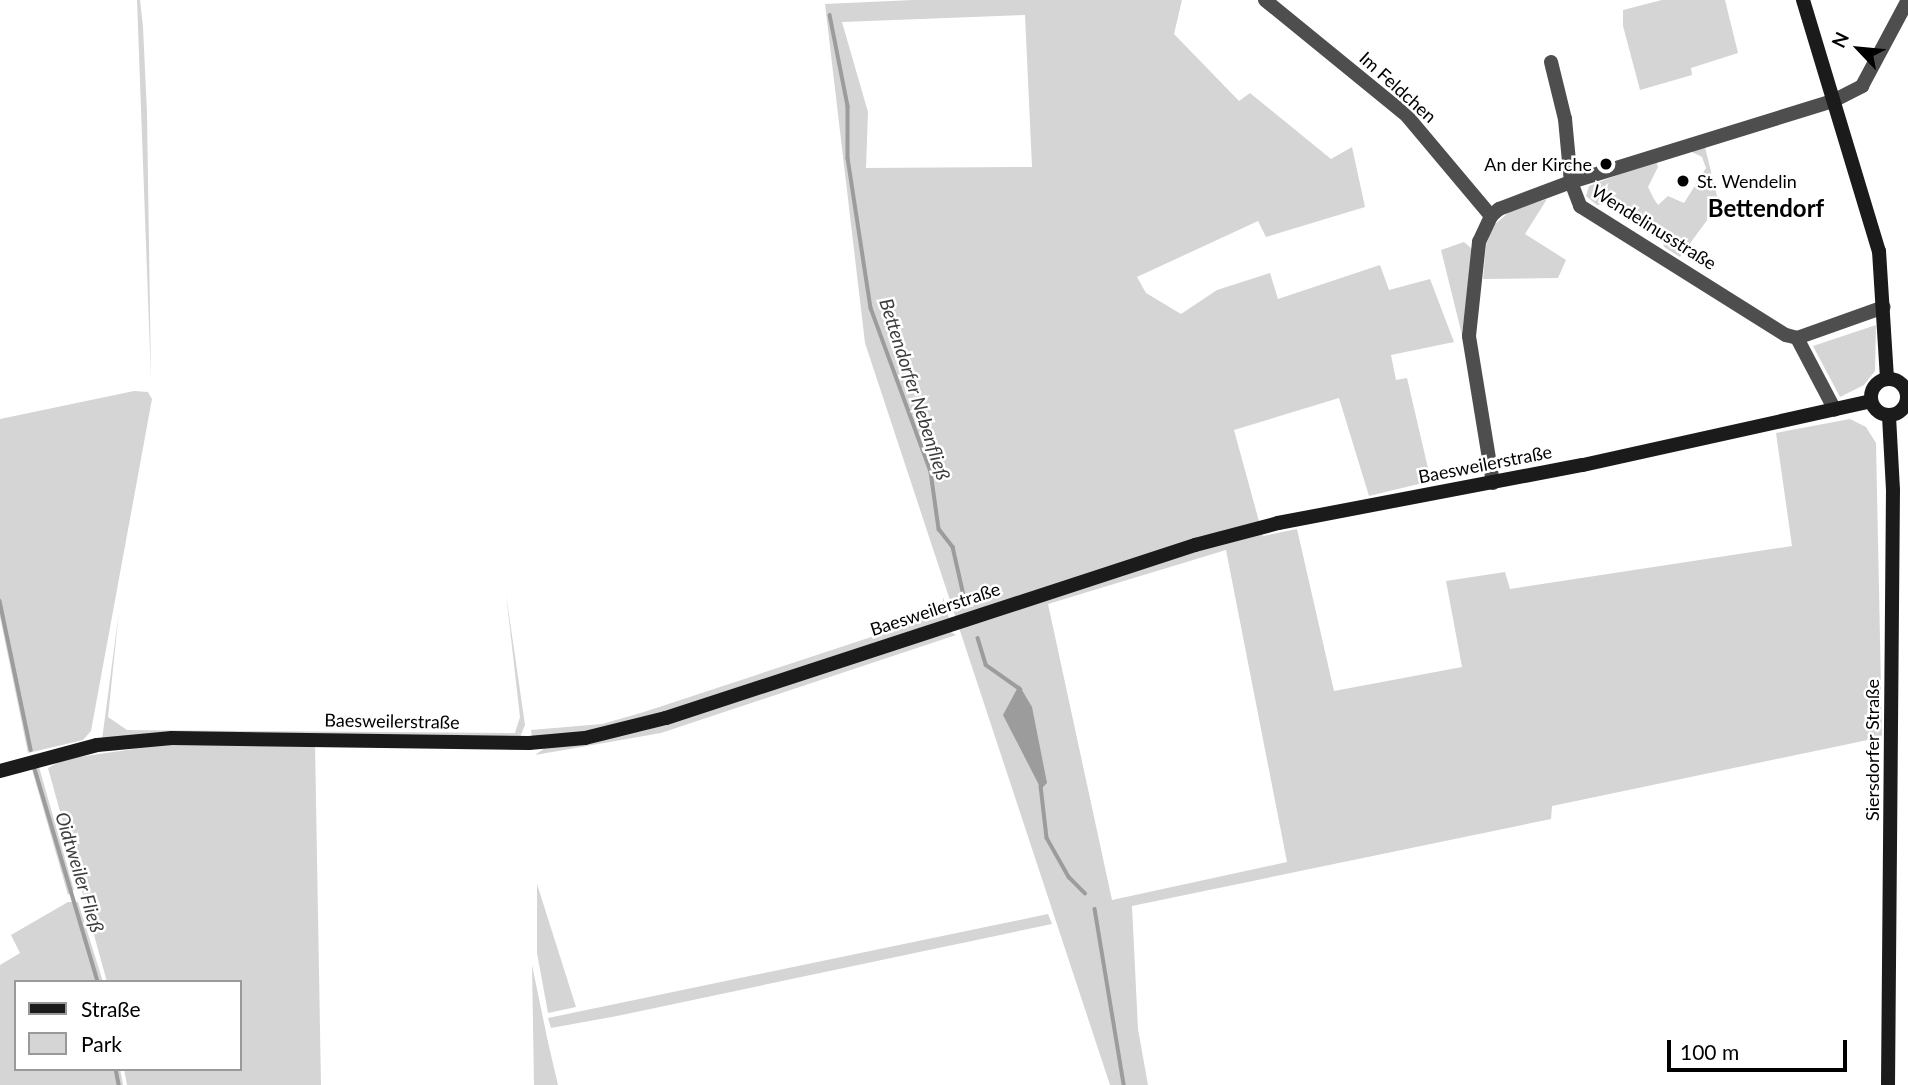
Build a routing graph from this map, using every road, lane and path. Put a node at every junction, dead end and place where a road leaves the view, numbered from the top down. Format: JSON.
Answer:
{"nodes":[{"id":1,"x":1265,"y":0,"type":"edge"},
{"id":2,"x":1803,"y":0,"type":"edge"},
{"id":3,"x":1908,"y":0,"type":"edge"},
{"id":4,"x":1551,"y":62,"type":"dead end"},
{"id":5,"x":1833,"y":101,"type":"junction"},
{"id":6,"x":1571,"y":183,"type":"junction"},
{"id":7,"x":1491,"y":216,"type":"junction"},
{"id":8,"x":1884,"y":307,"type":"junction"},
{"id":9,"x":1797,"y":338,"type":"junction"},
{"id":10,"x":1886,"y":379,"type":"junction"},
{"id":11,"x":1907,"y":393,"type":"edge"},
{"id":12,"x":1871,"y":401,"type":"junction"},
{"id":13,"x":1835,"y":410,"type":"junction"},
{"id":14,"x":1889,"y":416,"type":"junction"},
{"id":15,"x":1493,"y":482,"type":"junction"},
{"id":16,"x":0,"y":771,"type":"edge"},
{"id":17,"x":1888,"y":1085,"type":"edge"}],
"edges":[{"from":1,"to":7,"type":"street","name":"Im Feldchen"},
{"from":2,"to":5,"type":"street"},
{"from":3,"to":5,"type":"street"},
{"from":4,"to":6,"type":"street","name":"Wendelinusstraße"},
{"from":5,"to":6,"type":"street"},
{"from":5,"to":8,"type":"street"},
{"from":6,"to":7,"type":"street"},
{"from":6,"to":9,"type":"street","name":"Wendelinusstraße"},
{"from":7,"to":15,"type":"street"},
{"from":8,"to":9,"type":"street"},
{"from":8,"to":10,"type":"street"},
{"from":9,"to":13,"type":"street"},
{"from":10,"to":11,"type":"street"},
{"from":10,"to":12,"type":"street"},
{"from":11,"to":14,"type":"street"},
{"from":12,"to":13,"type":"street","name":"Baesweilerstraße"},
{"from":12,"to":14,"type":"street"},
{"from":13,"to":15,"type":"street","name":"Baesweilerstraße"},
{"from":14,"to":17,"type":"street","name":"Siersdorfer Straße"},
{"from":15,"to":16,"type":"street","name":"Baesweilerstraße"}]}
